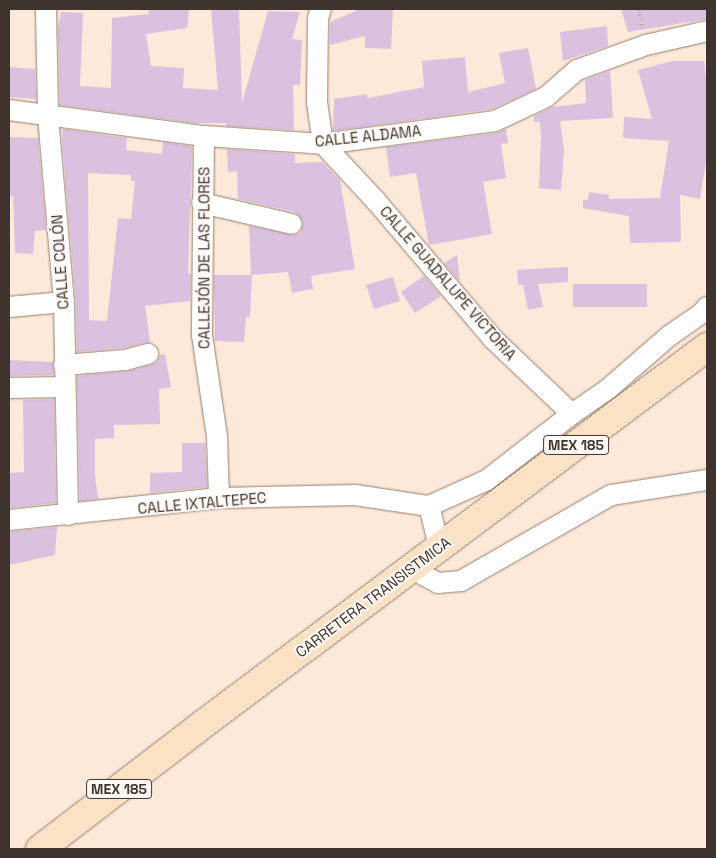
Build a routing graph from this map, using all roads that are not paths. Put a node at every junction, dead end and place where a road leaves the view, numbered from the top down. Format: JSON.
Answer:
{"nodes":[{"id":1,"x":46,"y":9,"type":"edge"},
{"id":2,"x":321,"y":9,"type":"edge"},
{"id":3,"x":707,"y":31,"type":"edge"},
{"id":4,"x":9,"y":110,"type":"edge"},
{"id":5,"x":48,"y":116,"type":"junction"},
{"id":6,"x":204,"y":136,"type":"junction"},
{"id":7,"x":323,"y":144,"type":"junction"},
{"id":8,"x":202,"y":203,"type":"junction"},
{"id":9,"x":292,"y":224,"type":"dead end"},
{"id":10,"x":64,"y":302,"type":"junction"},
{"id":11,"x":9,"y":306,"type":"edge"},
{"id":12,"x":707,"y":307,"type":"edge"},
{"id":13,"x":707,"y":347,"type":"edge"},
{"id":14,"x":148,"y":354,"type":"dead end"},
{"id":15,"x":64,"y":366,"type":"junction"},
{"id":16,"x":64,"y":387,"type":"junction"},
{"id":17,"x":9,"y":388,"type":"edge"},
{"id":18,"x":572,"y":414,"type":"junction"},
{"id":19,"x":707,"y":480,"type":"edge"},
{"id":20,"x":219,"y":498,"type":"junction"},
{"id":21,"x":429,"y":506,"type":"junction"},
{"id":22,"x":68,"y":515,"type":"junction"},
{"id":23,"x":9,"y":520,"type":"edge"},
{"id":24,"x":439,"y":546,"type":"junction"},
{"id":25,"x":415,"y":567,"type":"junction"},
{"id":26,"x":40,"y":849,"type":"edge"}],
"edges":[{"from":1,"to":5,"type":"street","name":"CALLE COLÓN"},
{"from":2,"to":7,"type":"street"},
{"from":3,"to":7,"type":"street","name":"CALLE ALDAMA"},
{"from":4,"to":5,"type":"street","name":"CALLE ALDAMA"},
{"from":5,"to":6,"type":"street","name":"CALLE ALDAMA"},
{"from":5,"to":10,"type":"street","name":"CALLE COLÓN"},
{"from":6,"to":7,"type":"street","name":"CALLE ALDAMA"},
{"from":6,"to":8,"type":"street","name":"CALLEJÓN DE LAS FLORES"},
{"from":7,"to":18,"type":"street","name":"CALLE GUADALUPE VICTORIA"},
{"from":8,"to":9,"type":"street"},
{"from":8,"to":20,"type":"street","name":"CALLEJÓN DE LAS FLORES"},
{"from":10,"to":11,"type":"street"},
{"from":10,"to":15,"type":"street","name":"CALLE COLÓN"},
{"from":12,"to":18,"type":"street"},
{"from":13,"to":24,"type":"main road","name":"CARRETERA TRANSISTMICA","number":"MEX 185"},
{"from":14,"to":15,"type":"street"},
{"from":15,"to":16,"type":"street","name":"CALLE COLÓN"},
{"from":16,"to":17,"type":"street"},
{"from":16,"to":22,"type":"street","name":"CALLE COLÓN"},
{"from":18,"to":21,"type":"street"},
{"from":19,"to":25,"type":"street"},
{"from":20,"to":21,"type":"street","name":"CALLE IXTALTEPEC"},
{"from":20,"to":22,"type":"street","name":"CALLE IXTALTEPEC"},
{"from":21,"to":24,"type":"street"},
{"from":22,"to":23,"type":"street","name":"CALLE IXTALTEPEC"},
{"from":24,"to":25,"type":"main road","name":"CARRETERA TRANSISTMICA","number":"MEX 185"},
{"from":25,"to":26,"type":"main road","name":"CARRETERA TRANSISTMICA","number":"MEX 185"}]}
